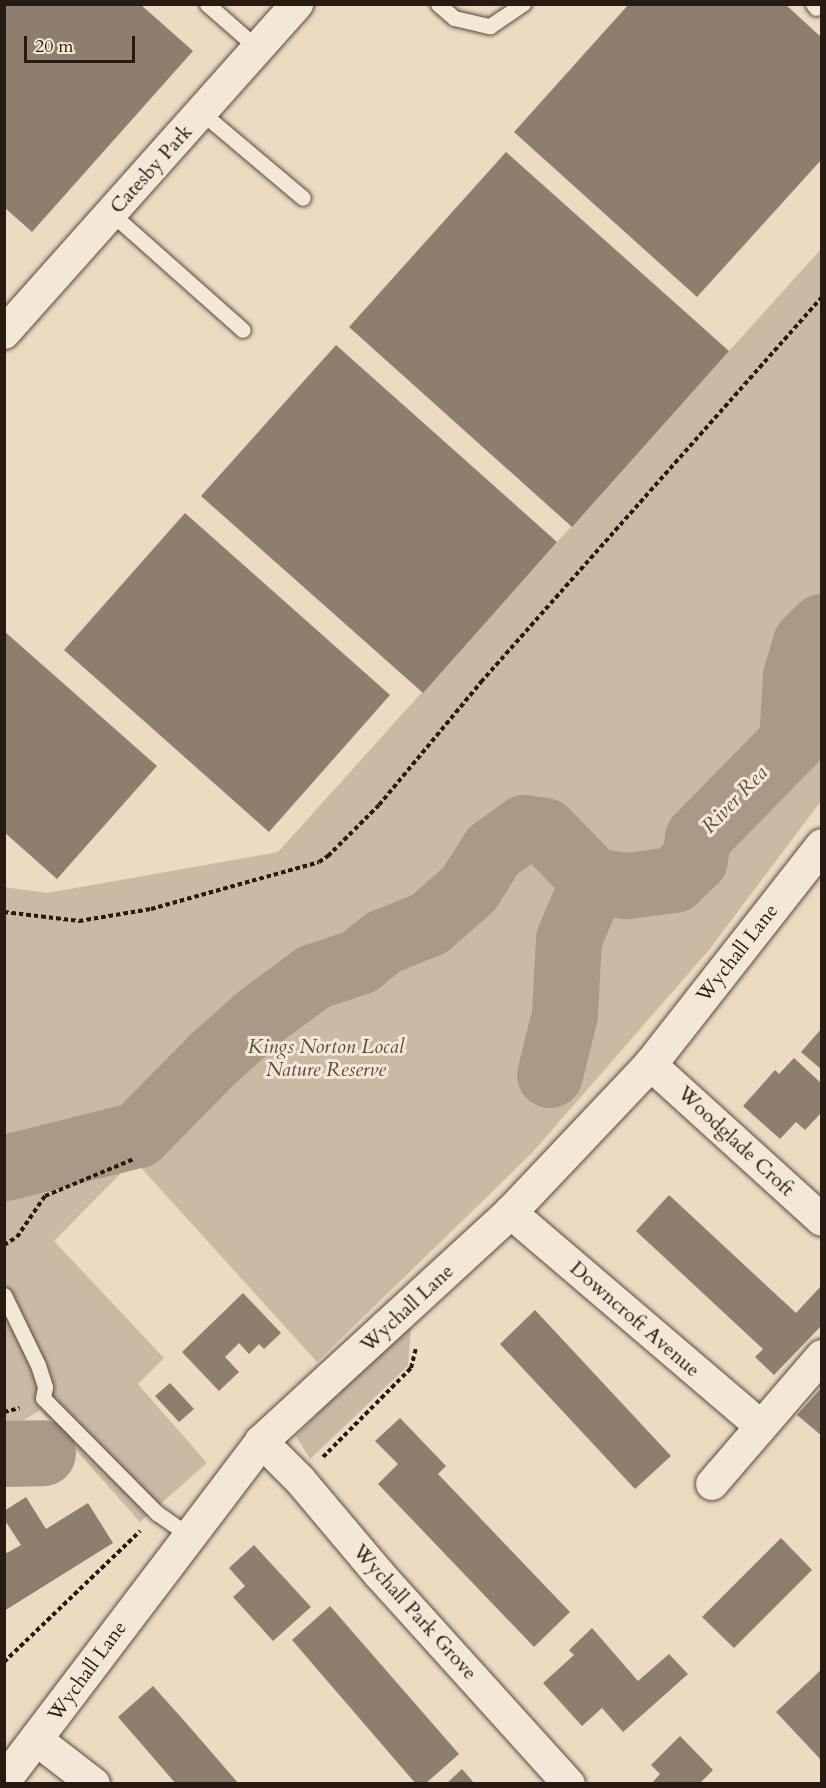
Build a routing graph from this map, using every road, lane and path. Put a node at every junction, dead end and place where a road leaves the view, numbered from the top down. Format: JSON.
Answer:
{"nodes":[{"id":1,"x":207,"y":4,"type":"edge"},
{"id":2,"x":297,"y":4,"type":"edge"},
{"id":3,"x":438,"y":4,"type":"edge"},
{"id":4,"x":523,"y":4,"type":"edge"},
{"id":5,"x":258,"y":48,"type":"junction"},
{"id":6,"x":201,"y":112,"type":"junction"},
{"id":7,"x":303,"y":198,"type":"dead end"},
{"id":8,"x":111,"y":213,"type":"junction"},
{"id":9,"x":822,"y":297,"type":"edge"},
{"id":10,"x":243,"y":330,"type":"dead end"},
{"id":11,"x":4,"y":333,"type":"edge"},
{"id":12,"x":822,"y":845,"type":"edge"},
{"id":13,"x":4,"y":912,"type":"edge"},
{"id":14,"x":650,"y":1064,"type":"junction"},
{"id":15,"x":134,"y":1160,"type":"dead end"},
{"id":16,"x":510,"y":1212,"type":"junction"},
{"id":17,"x":822,"y":1220,"type":"edge"},
{"id":18,"x":4,"y":1245,"type":"edge"},
{"id":19,"x":4,"y":1295,"type":"edge"},
{"id":20,"x":416,"y":1345,"type":"dead end"},
{"id":21,"x":822,"y":1356,"type":"edge"},
{"id":22,"x":759,"y":1425,"type":"junction"},
{"id":23,"x":261,"y":1441,"type":"junction"},
{"id":24,"x":300,"y":1480,"type":"junction"},
{"id":25,"x":712,"y":1484,"type":"dead end"},
{"id":26,"x":157,"y":1513,"type":"junction"},
{"id":27,"x":188,"y":1534,"type":"junction"},
{"id":28,"x":4,"y":1662,"type":"edge"},
{"id":29,"x":37,"y":1740,"type":"junction"},
{"id":30,"x":4,"y":1780,"type":"edge"},
{"id":31,"x":94,"y":1784,"type":"edge"},
{"id":32,"x":570,"y":1784,"type":"edge"}],
"edges":[{"from":1,"to":5,"type":"lane"},
{"from":2,"to":5,"type":"street","name":"Catesby Park"},
{"from":3,"to":4,"type":"lane"},
{"from":5,"to":6,"type":"street","name":"Catesby Park"},
{"from":6,"to":7,"type":"lane"},
{"from":6,"to":8,"type":"street","name":"Catesby Park"},
{"from":8,"to":10,"type":"lane"},
{"from":8,"to":11,"type":"street","name":"Catesby Park"},
{"from":9,"to":13,"type":"path"},
{"from":12,"to":14,"type":"street","name":"Wychall Lane"},
{"from":14,"to":16,"type":"street","name":"Wychall Lane"},
{"from":14,"to":17,"type":"street","name":"Woodglade Croft"},
{"from":15,"to":18,"type":"path"},
{"from":16,"to":22,"type":"street","name":"Downcroft Avenue"},
{"from":16,"to":23,"type":"street","name":"Wychall Lane"},
{"from":19,"to":26,"type":"lane"},
{"from":20,"to":24,"type":"path"},
{"from":21,"to":22,"type":"street"},
{"from":22,"to":25,"type":"street"},
{"from":23,"to":24,"type":"street","name":"Wychall Park Grove"},
{"from":23,"to":27,"type":"street","name":"Wychall Lane"},
{"from":24,"to":32,"type":"street","name":"Wychall Park Grove"},
{"from":26,"to":27,"type":"lane"},
{"from":26,"to":28,"type":"path"},
{"from":27,"to":29,"type":"street","name":"Wychall Lane"},
{"from":29,"to":30,"type":"street","name":"Wychall Lane"},
{"from":29,"to":31,"type":"street"}]}
